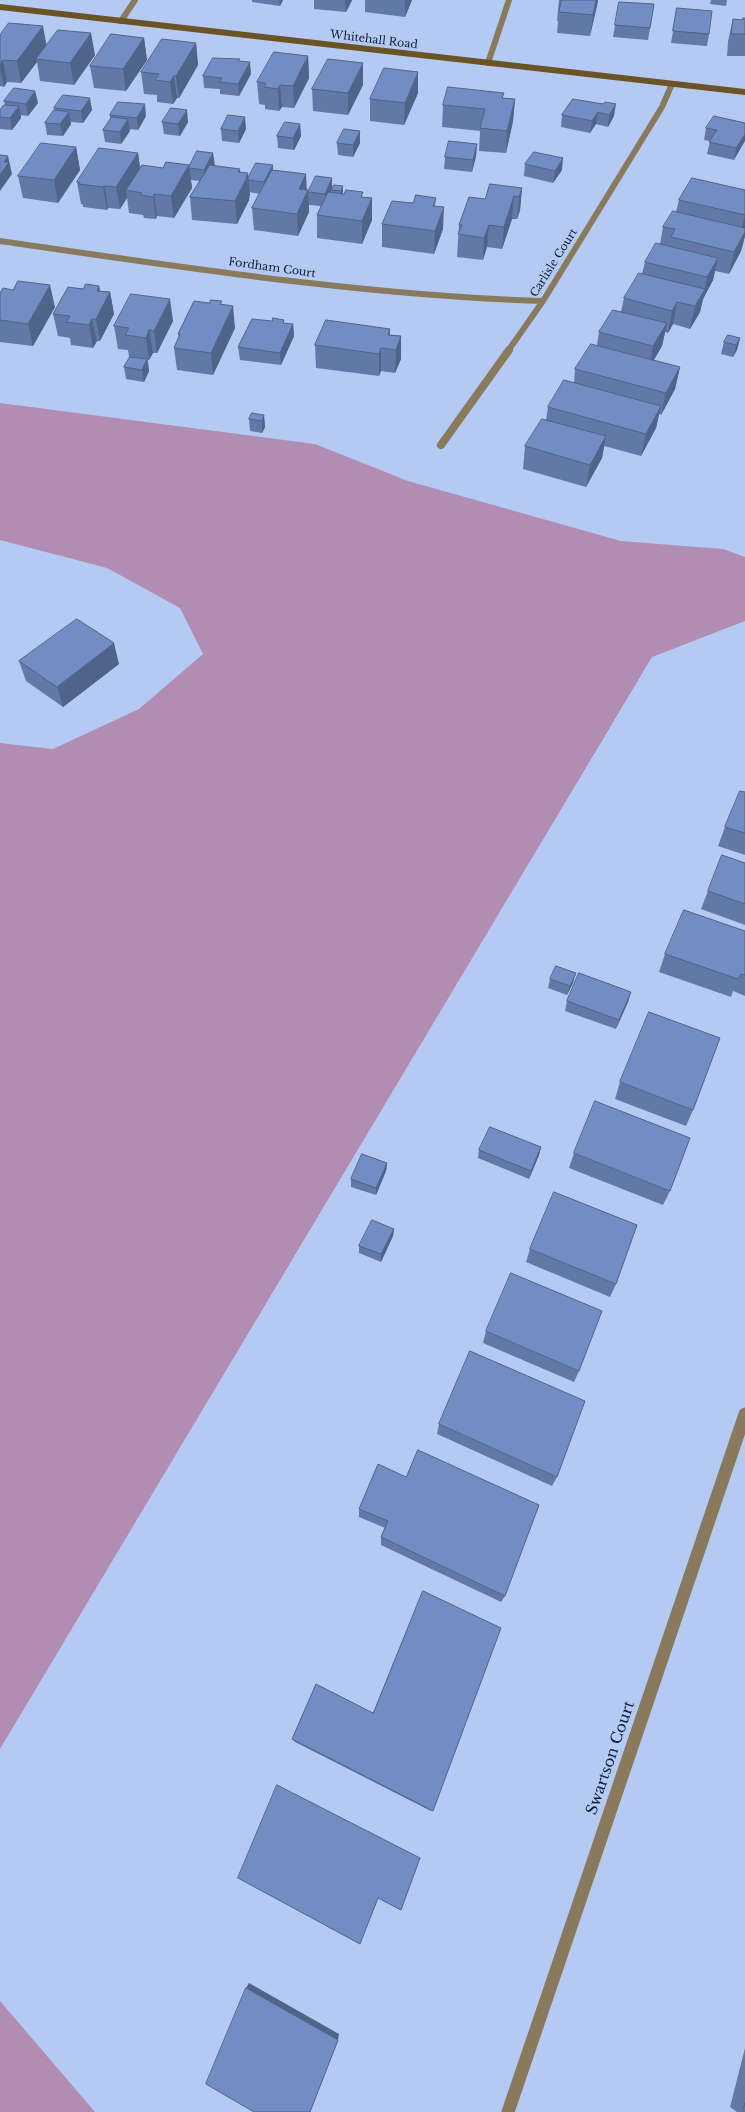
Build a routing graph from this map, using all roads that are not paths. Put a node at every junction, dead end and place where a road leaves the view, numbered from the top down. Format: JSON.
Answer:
{"nodes":[{"id":1,"x":135,"y":0,"type":"edge"},
{"id":2,"x":509,"y":0,"type":"edge"},
{"id":3,"x":0,"y":7,"type":"edge"},
{"id":4,"x":121,"y":21,"type":"junction"},
{"id":5,"x":488,"y":63,"type":"junction"},
{"id":6,"x":672,"y":84,"type":"junction"},
{"id":7,"x":745,"y":92,"type":"edge"},
{"id":8,"x":0,"y":241,"type":"edge"},
{"id":9,"x":543,"y":302,"type":"junction"},
{"id":10,"x":441,"y":445,"type":"dead end"},
{"id":11,"x":745,"y":1414,"type":"edge"},
{"id":12,"x":508,"y":2112,"type":"edge"}],
"edges":[{"from":1,"to":4,"type":"street"},
{"from":2,"to":5,"type":"street"},
{"from":3,"to":4,"type":"street","name":"Whitehall Road"},
{"from":4,"to":5,"type":"street","name":"Whitehall Road"},
{"from":5,"to":6,"type":"street","name":"Whitehall Road"},
{"from":6,"to":7,"type":"street","name":"Whitehall Road"},
{"from":6,"to":9,"type":"street","name":"Carlisle Court"},
{"from":8,"to":9,"type":"street","name":"Fordham Court"},
{"from":9,"to":10,"type":"street","name":"Carlisle Court"},
{"from":11,"to":12,"type":"street","name":"Swartson Court"}]}
